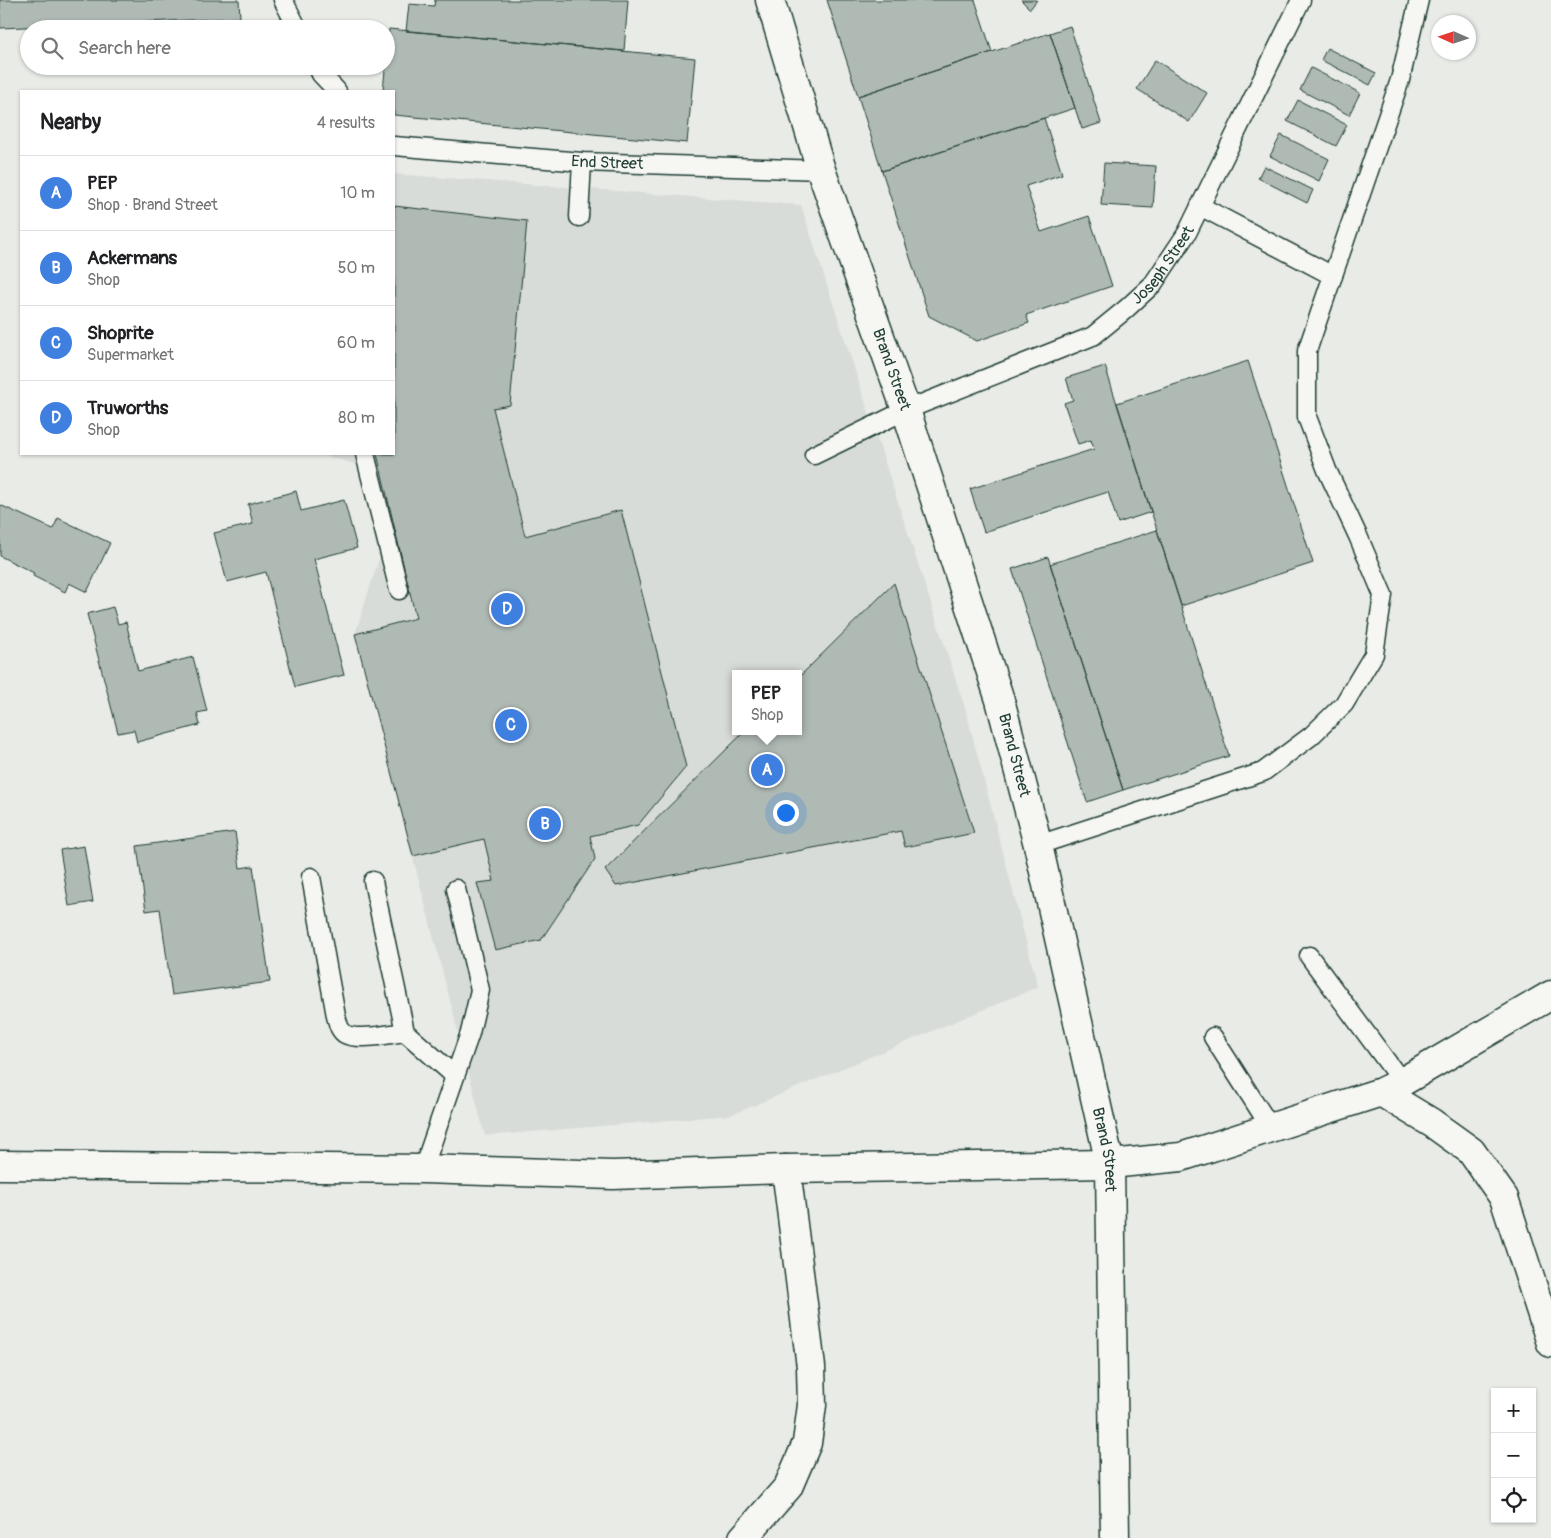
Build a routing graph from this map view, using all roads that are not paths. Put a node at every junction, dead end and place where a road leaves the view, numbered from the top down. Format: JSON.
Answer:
{"nodes":[{"id":1,"x":283,"y":0,"type":"edge"},
{"id":2,"x":770,"y":0,"type":"edge"},
{"id":3,"x":1301,"y":0,"type":"edge"},
{"id":4,"x":1419,"y":0,"type":"edge"},
{"id":5,"x":293,"y":20,"type":"edge"},
{"id":6,"x":322,"y":75,"type":"edge"},
{"id":7,"x":336,"y":90,"type":"edge"},
{"id":8,"x":395,"y":146,"type":"edge"},
{"id":9,"x":582,"y":162,"type":"junction"},
{"id":10,"x":821,"y":170,"type":"junction"},
{"id":11,"x":1200,"y":206,"type":"junction"},
{"id":12,"x":579,"y":216,"type":"dead end"},
{"id":13,"x":1333,"y":276,"type":"junction"},
{"id":14,"x":906,"y":410,"type":"junction"},
{"id":15,"x":365,"y":455,"type":"edge"},
{"id":16,"x":814,"y":455,"type":"dead end"},
{"id":17,"x":399,"y":590,"type":"dead end"},
{"id":18,"x":1038,"y":846,"type":"junction"},
{"id":19,"x":312,"y":878,"type":"dead end"},
{"id":20,"x":373,"y":881,"type":"dead end"},
{"id":21,"x":456,"y":888,"type":"dead end"},
{"id":22,"x":1309,"y":956,"type":"dead end"},
{"id":23,"x":1551,"y":995,"type":"edge"},
{"id":24,"x":405,"y":1032,"type":"junction"},
{"id":25,"x":1213,"y":1037,"type":"dead end"},
{"id":26,"x":455,"y":1076,"type":"junction"},
{"id":27,"x":1392,"y":1087,"type":"junction"},
{"id":28,"x":1271,"y":1128,"type":"junction"},
{"id":29,"x":1110,"y":1164,"type":"junction"},
{"id":30,"x":0,"y":1165,"type":"edge"},
{"id":31,"x":423,"y":1169,"type":"junction"},
{"id":32,"x":786,"y":1169,"type":"junction"},
{"id":33,"x":1551,"y":1342,"type":"edge"},
{"id":34,"x":743,"y":1538,"type":"edge"},
{"id":35,"x":1115,"y":1538,"type":"edge"}],
"edges":[{"from":1,"to":5,"type":"lane"},
{"from":2,"to":10,"type":"street","name":"Brand Street"},
{"from":3,"to":11,"type":"lane","name":"Joseph Street"},
{"from":4,"to":13,"type":"lane"},
{"from":6,"to":7,"type":"lane"},
{"from":8,"to":9,"type":"lane","name":"End Street"},
{"from":9,"to":10,"type":"lane","name":"End Street"},
{"from":9,"to":12,"type":"lane"},
{"from":10,"to":14,"type":"street","name":"Brand Street"},
{"from":11,"to":13,"type":"lane"},
{"from":11,"to":14,"type":"lane","name":"Joseph Street"},
{"from":13,"to":18,"type":"lane"},
{"from":14,"to":16,"type":"lane","name":"Joseph Street"},
{"from":14,"to":18,"type":"street","name":"Brand Street"},
{"from":15,"to":17,"type":"lane"},
{"from":18,"to":29,"type":"street","name":"Brand Street"},
{"from":19,"to":24,"type":"lane"},
{"from":20,"to":24,"type":"lane"},
{"from":21,"to":26,"type":"lane"},
{"from":22,"to":27,"type":"lane"},
{"from":23,"to":27,"type":"street"},
{"from":24,"to":26,"type":"lane"},
{"from":25,"to":28,"type":"lane"},
{"from":26,"to":31,"type":"lane"},
{"from":27,"to":28,"type":"street"},
{"from":27,"to":33,"type":"street"},
{"from":28,"to":29,"type":"street"},
{"from":29,"to":32,"type":"street"},
{"from":29,"to":35,"type":"street","name":"Brand Street"},
{"from":30,"to":31,"type":"street"},
{"from":31,"to":32,"type":"street"},
{"from":32,"to":34,"type":"street"}]}
